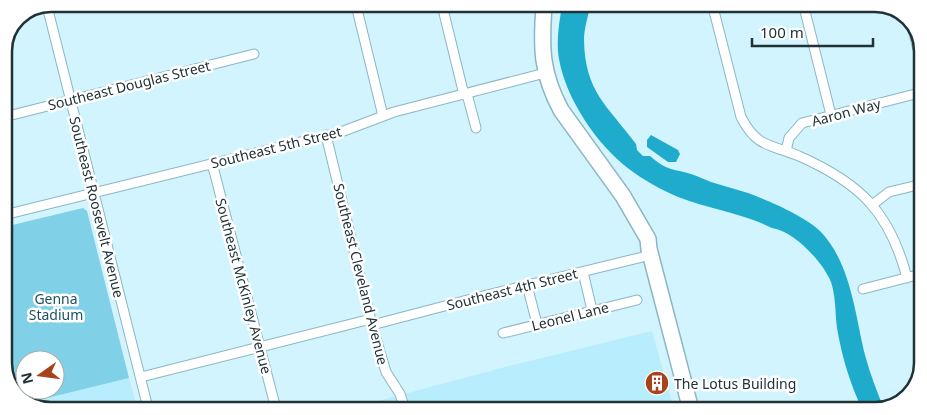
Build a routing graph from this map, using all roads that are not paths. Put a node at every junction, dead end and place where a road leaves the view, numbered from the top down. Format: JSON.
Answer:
{"nodes":[{"id":1,"x":537,"y":12,"type":"edge"},
{"id":2,"x":543,"y":12,"type":"edge"},
{"id":3,"x":714,"y":12,"type":"edge"},
{"id":4,"x":805,"y":12,"type":"edge"},
{"id":5,"x":48,"y":13,"type":"edge"},
{"id":6,"x":358,"y":13,"type":"edge"},
{"id":7,"x":444,"y":13,"type":"edge"},
{"id":8,"x":254,"y":54,"type":"dead end"},
{"id":9,"x":542,"y":74,"type":"junction"},
{"id":10,"x":465,"y":94,"type":"junction"},
{"id":11,"x":914,"y":94,"type":"edge"},
{"id":12,"x":70,"y":100,"type":"junction"},
{"id":13,"x":13,"y":115,"type":"edge"},
{"id":14,"x":831,"y":115,"type":"junction"},
{"id":15,"x":383,"y":116,"type":"junction"},
{"id":16,"x":476,"y":128,"type":"dead end"},
{"id":17,"x":326,"y":135,"type":"junction"},
{"id":18,"x":786,"y":151,"type":"junction"},
{"id":19,"x":212,"y":163,"type":"junction"},
{"id":20,"x":914,"y":186,"type":"edge"},
{"id":21,"x":95,"y":192,"type":"junction"},
{"id":22,"x":872,"y":205,"type":"junction"},
{"id":23,"x":13,"y":213,"type":"edge"},
{"id":24,"x":650,"y":252,"type":"junction"},
{"id":25,"x":583,"y":272,"type":"junction"},
{"id":26,"x":914,"y":276,"type":"edge"},
{"id":27,"x":907,"y":278,"type":"junction"},
{"id":28,"x":527,"y":285,"type":"junction"},
{"id":29,"x":863,"y":289,"type":"dead end"},
{"id":30,"x":637,"y":300,"type":"dead end"},
{"id":31,"x":592,"y":310,"type":"junction"},
{"id":32,"x":371,"y":322,"type":"junction"},
{"id":33,"x":537,"y":324,"type":"junction"},
{"id":34,"x":503,"y":333,"type":"dead end"},
{"id":35,"x":260,"y":347,"type":"junction"},
{"id":36,"x":141,"y":377,"type":"junction"},
{"id":37,"x":147,"y":402,"type":"edge"},
{"id":38,"x":274,"y":402,"type":"edge"},
{"id":39,"x":402,"y":402,"type":"edge"},
{"id":40,"x":689,"y":402,"type":"edge"}],
"edges":[{"from":1,"to":9,"type":"main road"},
{"from":2,"to":9,"type":"main road"},
{"from":3,"to":18,"type":"street"},
{"from":4,"to":14,"type":"street"},
{"from":5,"to":12,"type":"street","name":"Southeast Roosevelt Avenue"},
{"from":6,"to":15,"type":"street"},
{"from":7,"to":10,"type":"street"},
{"from":8,"to":12,"type":"street","name":"Southeast Douglas Street"},
{"from":9,"to":10,"type":"street","name":"Southeast 5th Street"},
{"from":9,"to":24,"type":"main road"},
{"from":10,"to":15,"type":"street","name":"Southeast 5th Street"},
{"from":10,"to":16,"type":"street"},
{"from":11,"to":14,"type":"street","name":"Aaron Way"},
{"from":12,"to":13,"type":"street","name":"Southeast Douglas Street"},
{"from":12,"to":21,"type":"street","name":"Southeast Roosevelt Avenue"},
{"from":14,"to":18,"type":"street","name":"Aaron Way"},
{"from":15,"to":17,"type":"street","name":"Southeast 5th Street"},
{"from":17,"to":19,"type":"street","name":"Southeast 5th Street"},
{"from":17,"to":32,"type":"street","name":"Southeast Cleveland Avenue"},
{"from":18,"to":22,"type":"street"},
{"from":19,"to":21,"type":"street","name":"Southeast 5th Street"},
{"from":19,"to":35,"type":"street","name":"Southeast McKinley Avenue"},
{"from":20,"to":22,"type":"street"},
{"from":21,"to":23,"type":"street","name":"Southeast 5th Street"},
{"from":21,"to":36,"type":"street","name":"Southeast Roosevelt Avenue"},
{"from":22,"to":27,"type":"street"},
{"from":24,"to":25,"type":"street","name":"Southeast 4th Street"},
{"from":24,"to":40,"type":"main road"},
{"from":25,"to":28,"type":"street","name":"Southeast 4th Street"},
{"from":25,"to":31,"type":"street"},
{"from":26,"to":27,"type":"street"},
{"from":27,"to":29,"type":"street"},
{"from":28,"to":32,"type":"street","name":"Southeast 4th Street"},
{"from":28,"to":33,"type":"street"},
{"from":30,"to":31,"type":"street","name":"Leonel Lane"},
{"from":31,"to":33,"type":"street","name":"Leonel Lane"},
{"from":32,"to":35,"type":"street","name":"Southeast 4th Street"},
{"from":32,"to":39,"type":"street","name":"Southeast Cleveland Avenue"},
{"from":33,"to":34,"type":"street","name":"Leonel Lane"},
{"from":35,"to":36,"type":"street","name":"Southeast 4th Street"},
{"from":35,"to":38,"type":"street","name":"Southeast McKinley Avenue"},
{"from":36,"to":37,"type":"street","name":"Southeast Roosevelt Avenue"}]}
